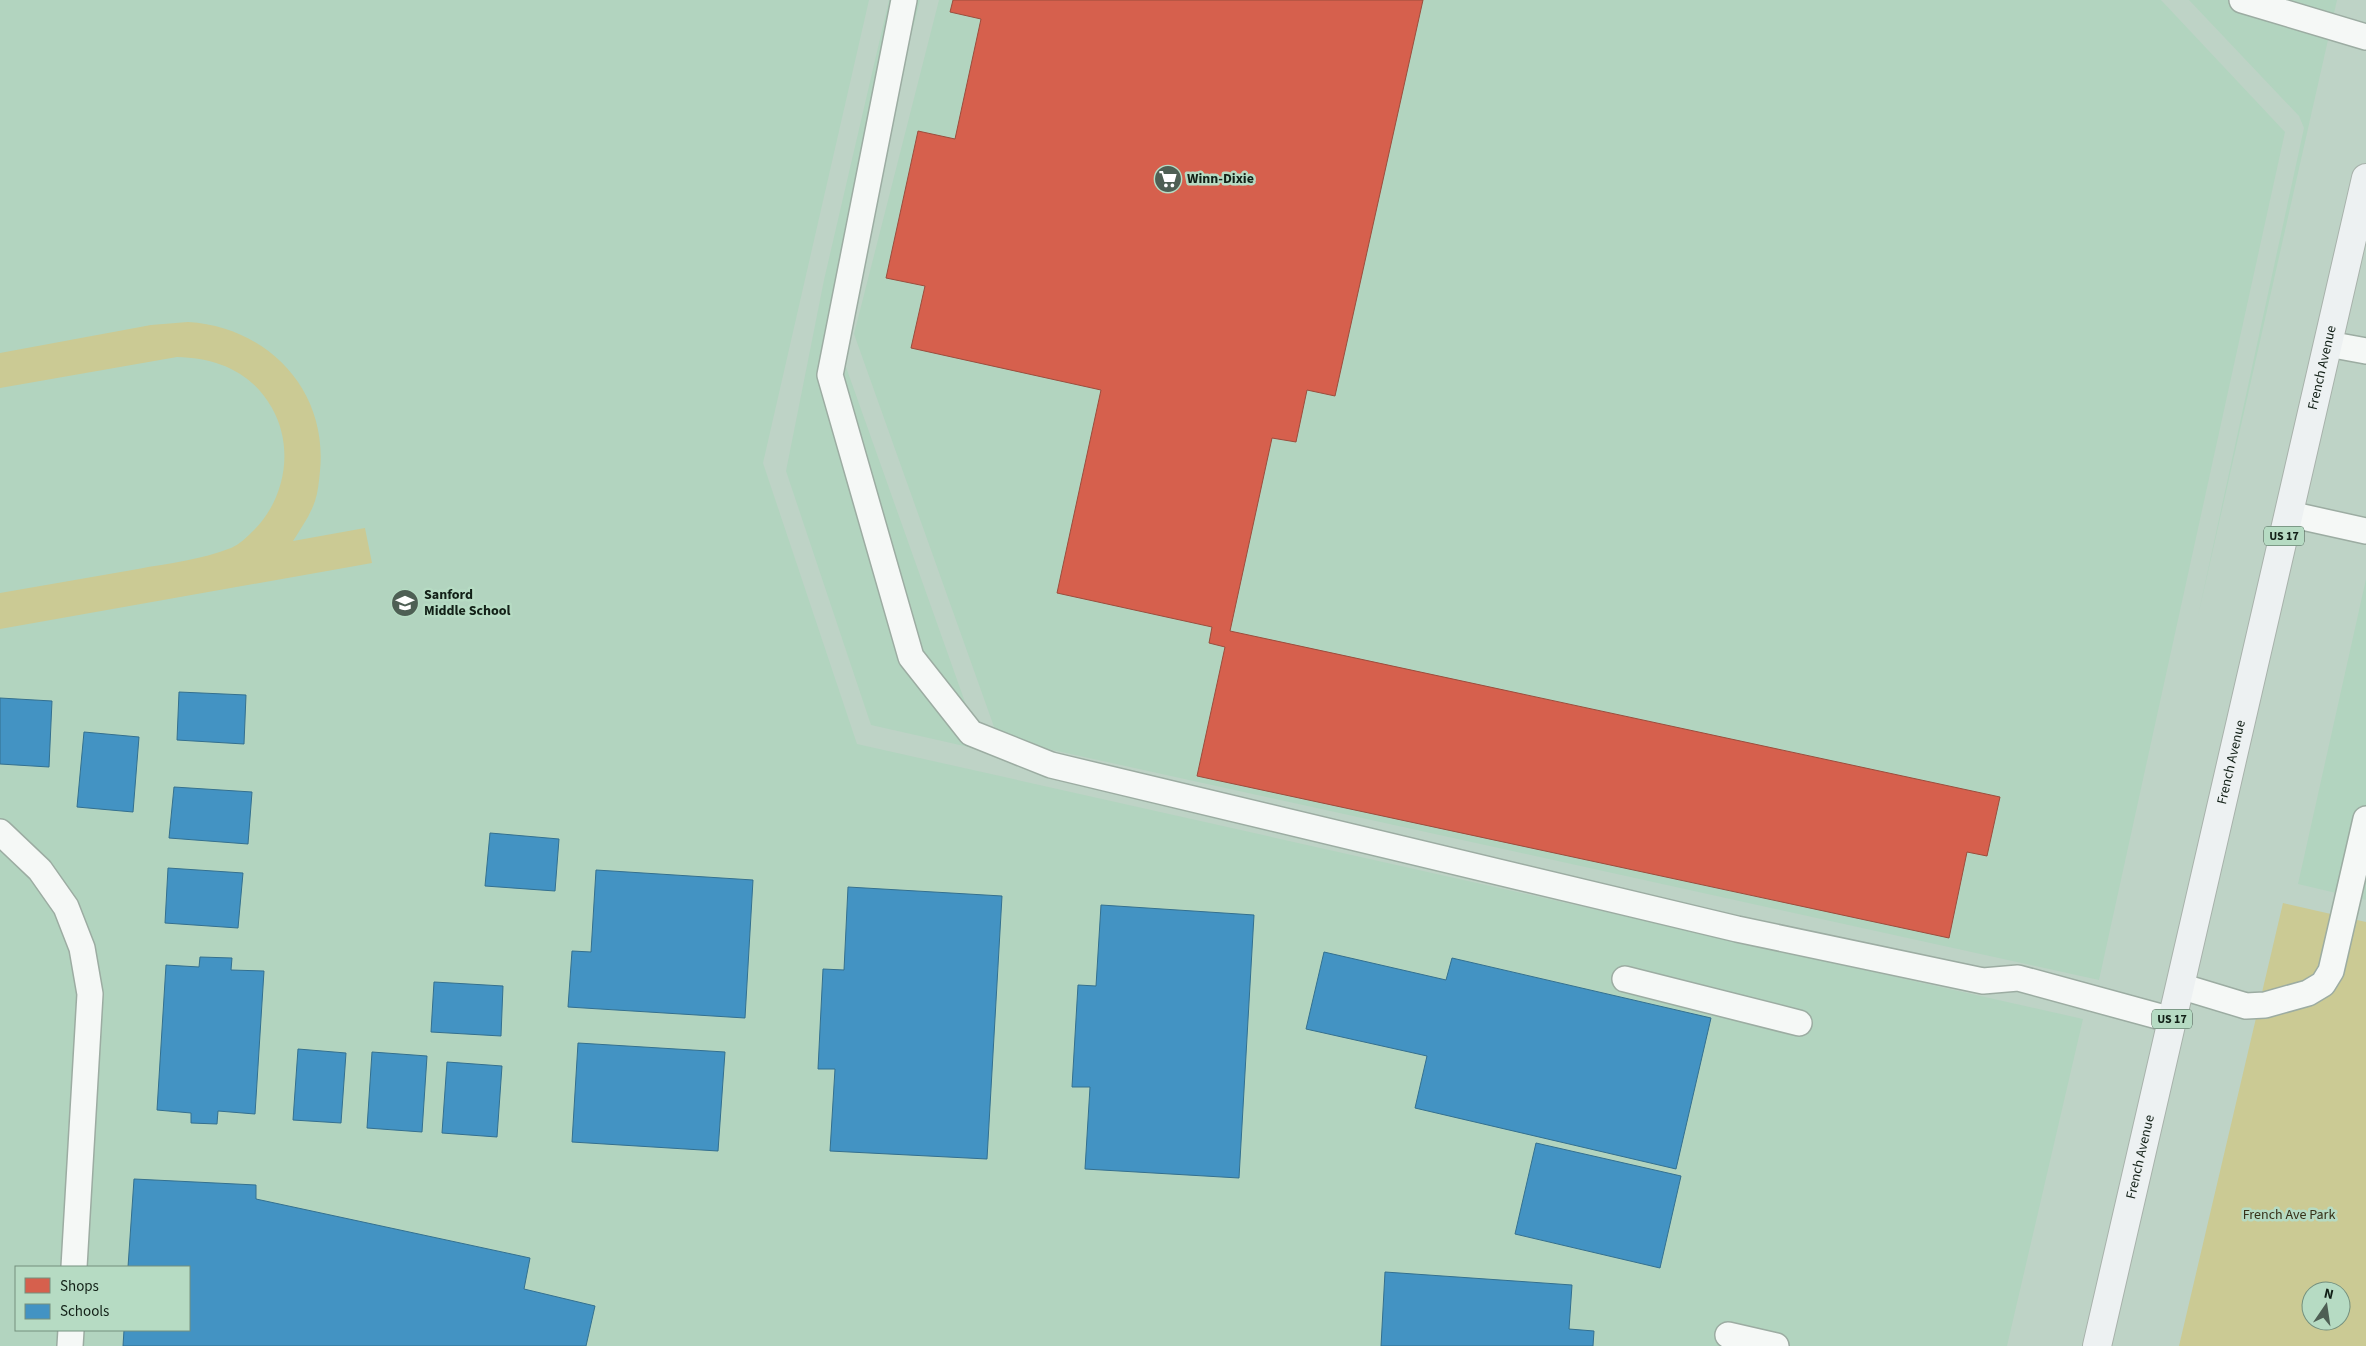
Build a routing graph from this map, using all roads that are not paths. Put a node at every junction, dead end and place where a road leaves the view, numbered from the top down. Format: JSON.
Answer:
{"nodes":[{"id":1,"x":904,"y":0,"type":"edge"},
{"id":2,"x":2242,"y":0,"type":"edge"},
{"id":3,"x":2366,"y":37,"type":"edge"},
{"id":4,"x":2366,"y":178,"type":"edge"},
{"id":5,"x":2328,"y":344,"type":"junction"},
{"id":6,"x":2366,"y":351,"type":"edge"},
{"id":7,"x":2289,"y":514,"type":"junction"},
{"id":8,"x":2366,"y":531,"type":"edge"},
{"id":9,"x":2366,"y":819,"type":"edge"},
{"id":10,"x":0,"y":832,"type":"edge"},
{"id":11,"x":1625,"y":979,"type":"dead end"},
{"id":12,"x":2180,"y":986,"type":"junction"},
{"id":13,"x":2172,"y":1020,"type":"junction"},
{"id":14,"x":1799,"y":1023,"type":"dead end"},
{"id":15,"x":74,"y":1266,"type":"edge"},
{"id":16,"x":70,"y":1331,"type":"edge"},
{"id":17,"x":1728,"y":1335,"type":"dead end"},
{"id":18,"x":70,"y":1346,"type":"edge"},
{"id":19,"x":1776,"y":1346,"type":"edge"},
{"id":20,"x":2097,"y":1346,"type":"edge"}],
"edges":[{"from":1,"to":13,"type":"lane"},
{"from":2,"to":3,"type":"lane"},
{"from":4,"to":5,"type":"main road","name":"French Avenue","number":"US 17"},
{"from":5,"to":6,"type":"lane"},
{"from":5,"to":7,"type":"main road","name":"French Avenue","number":"US 17"},
{"from":7,"to":8,"type":"lane"},
{"from":7,"to":12,"type":"main road","name":"French Avenue","number":"US 17"},
{"from":9,"to":12,"type":"lane"},
{"from":10,"to":15,"type":"lane"},
{"from":11,"to":14,"type":"lane"},
{"from":12,"to":13,"type":"main road","name":"French Avenue","number":"US 17"},
{"from":13,"to":20,"type":"main road","name":"French Avenue","number":"US 17"},
{"from":16,"to":18,"type":"lane"},
{"from":17,"to":19,"type":"lane"}]}
